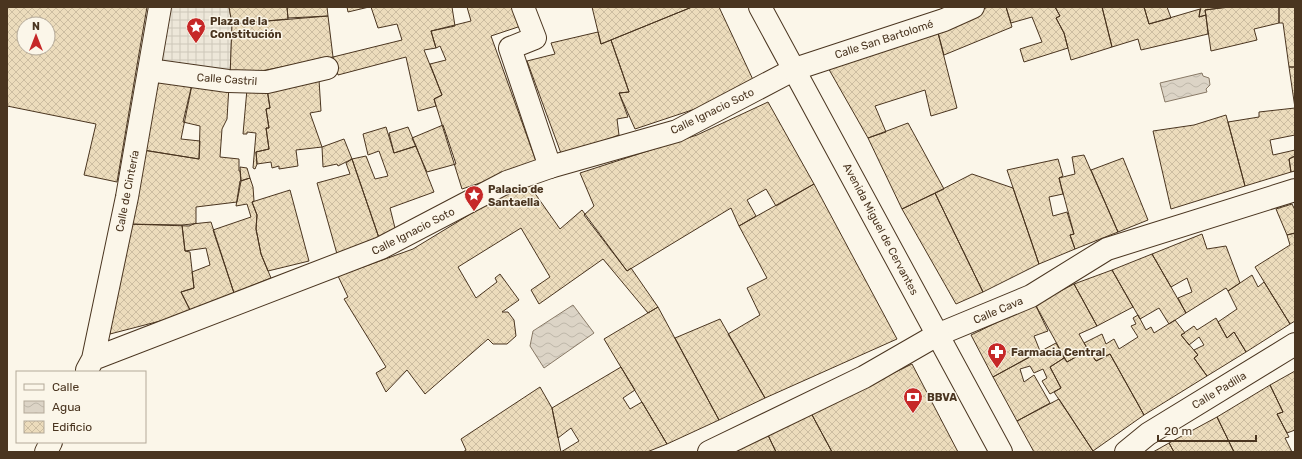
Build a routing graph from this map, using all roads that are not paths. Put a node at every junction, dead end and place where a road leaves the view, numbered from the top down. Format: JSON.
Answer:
{"nodes":[{"id":1,"x":160,"y":7,"type":"edge"},
{"id":2,"x":523,"y":7,"type":"edge"},
{"id":3,"x":760,"y":7,"type":"edge"},
{"id":4,"x":973,"y":7,"type":"edge"},
{"id":5,"x":327,"y":68,"type":"dead end"},
{"id":6,"x":794,"y":69,"type":"junction"},
{"id":7,"x":149,"y":70,"type":"junction"},
{"id":8,"x":550,"y":167,"type":"junction"},
{"id":9,"x":1295,"y":190,"type":"edge"},
{"id":10,"x":937,"y":335,"type":"junction"},
{"id":11,"x":1295,"y":344,"type":"edge"},
{"id":12,"x":89,"y":366,"type":"edge"},
{"id":13,"x":50,"y":443,"type":"edge"},
{"id":14,"x":46,"y":452,"type":"edge"},
{"id":15,"x":709,"y":452,"type":"edge"},
{"id":16,"x":1001,"y":452,"type":"edge"},
{"id":17,"x":1126,"y":452,"type":"edge"}],
"edges":[{"from":1,"to":7,"type":"street","name":"Calle de Cintería"},
{"from":2,"to":8,"type":"street"},
{"from":3,"to":6,"type":"street","name":"Avenida Miguel de Cervantes"},
{"from":4,"to":6,"type":"street","name":"Calle San Bartolomé"},
{"from":5,"to":7,"type":"street","name":"Calle Castril"},
{"from":6,"to":8,"type":"street","name":"Calle Ignacio Soto"},
{"from":6,"to":10,"type":"street","name":"Avenida Miguel de Cervantes"},
{"from":7,"to":12,"type":"street","name":"Calle de Cintería"},
{"from":8,"to":12,"type":"street","name":"Calle Ignacio Soto"},
{"from":9,"to":10,"type":"street","name":"Calle Cava"},
{"from":10,"to":15,"type":"street","name":"Calle Cava"},
{"from":10,"to":16,"type":"street","name":"Avenida Miguel de Cervantes"},
{"from":11,"to":17,"type":"street","name":"Calle Padilla"},
{"from":13,"to":14,"type":"street"}]}
